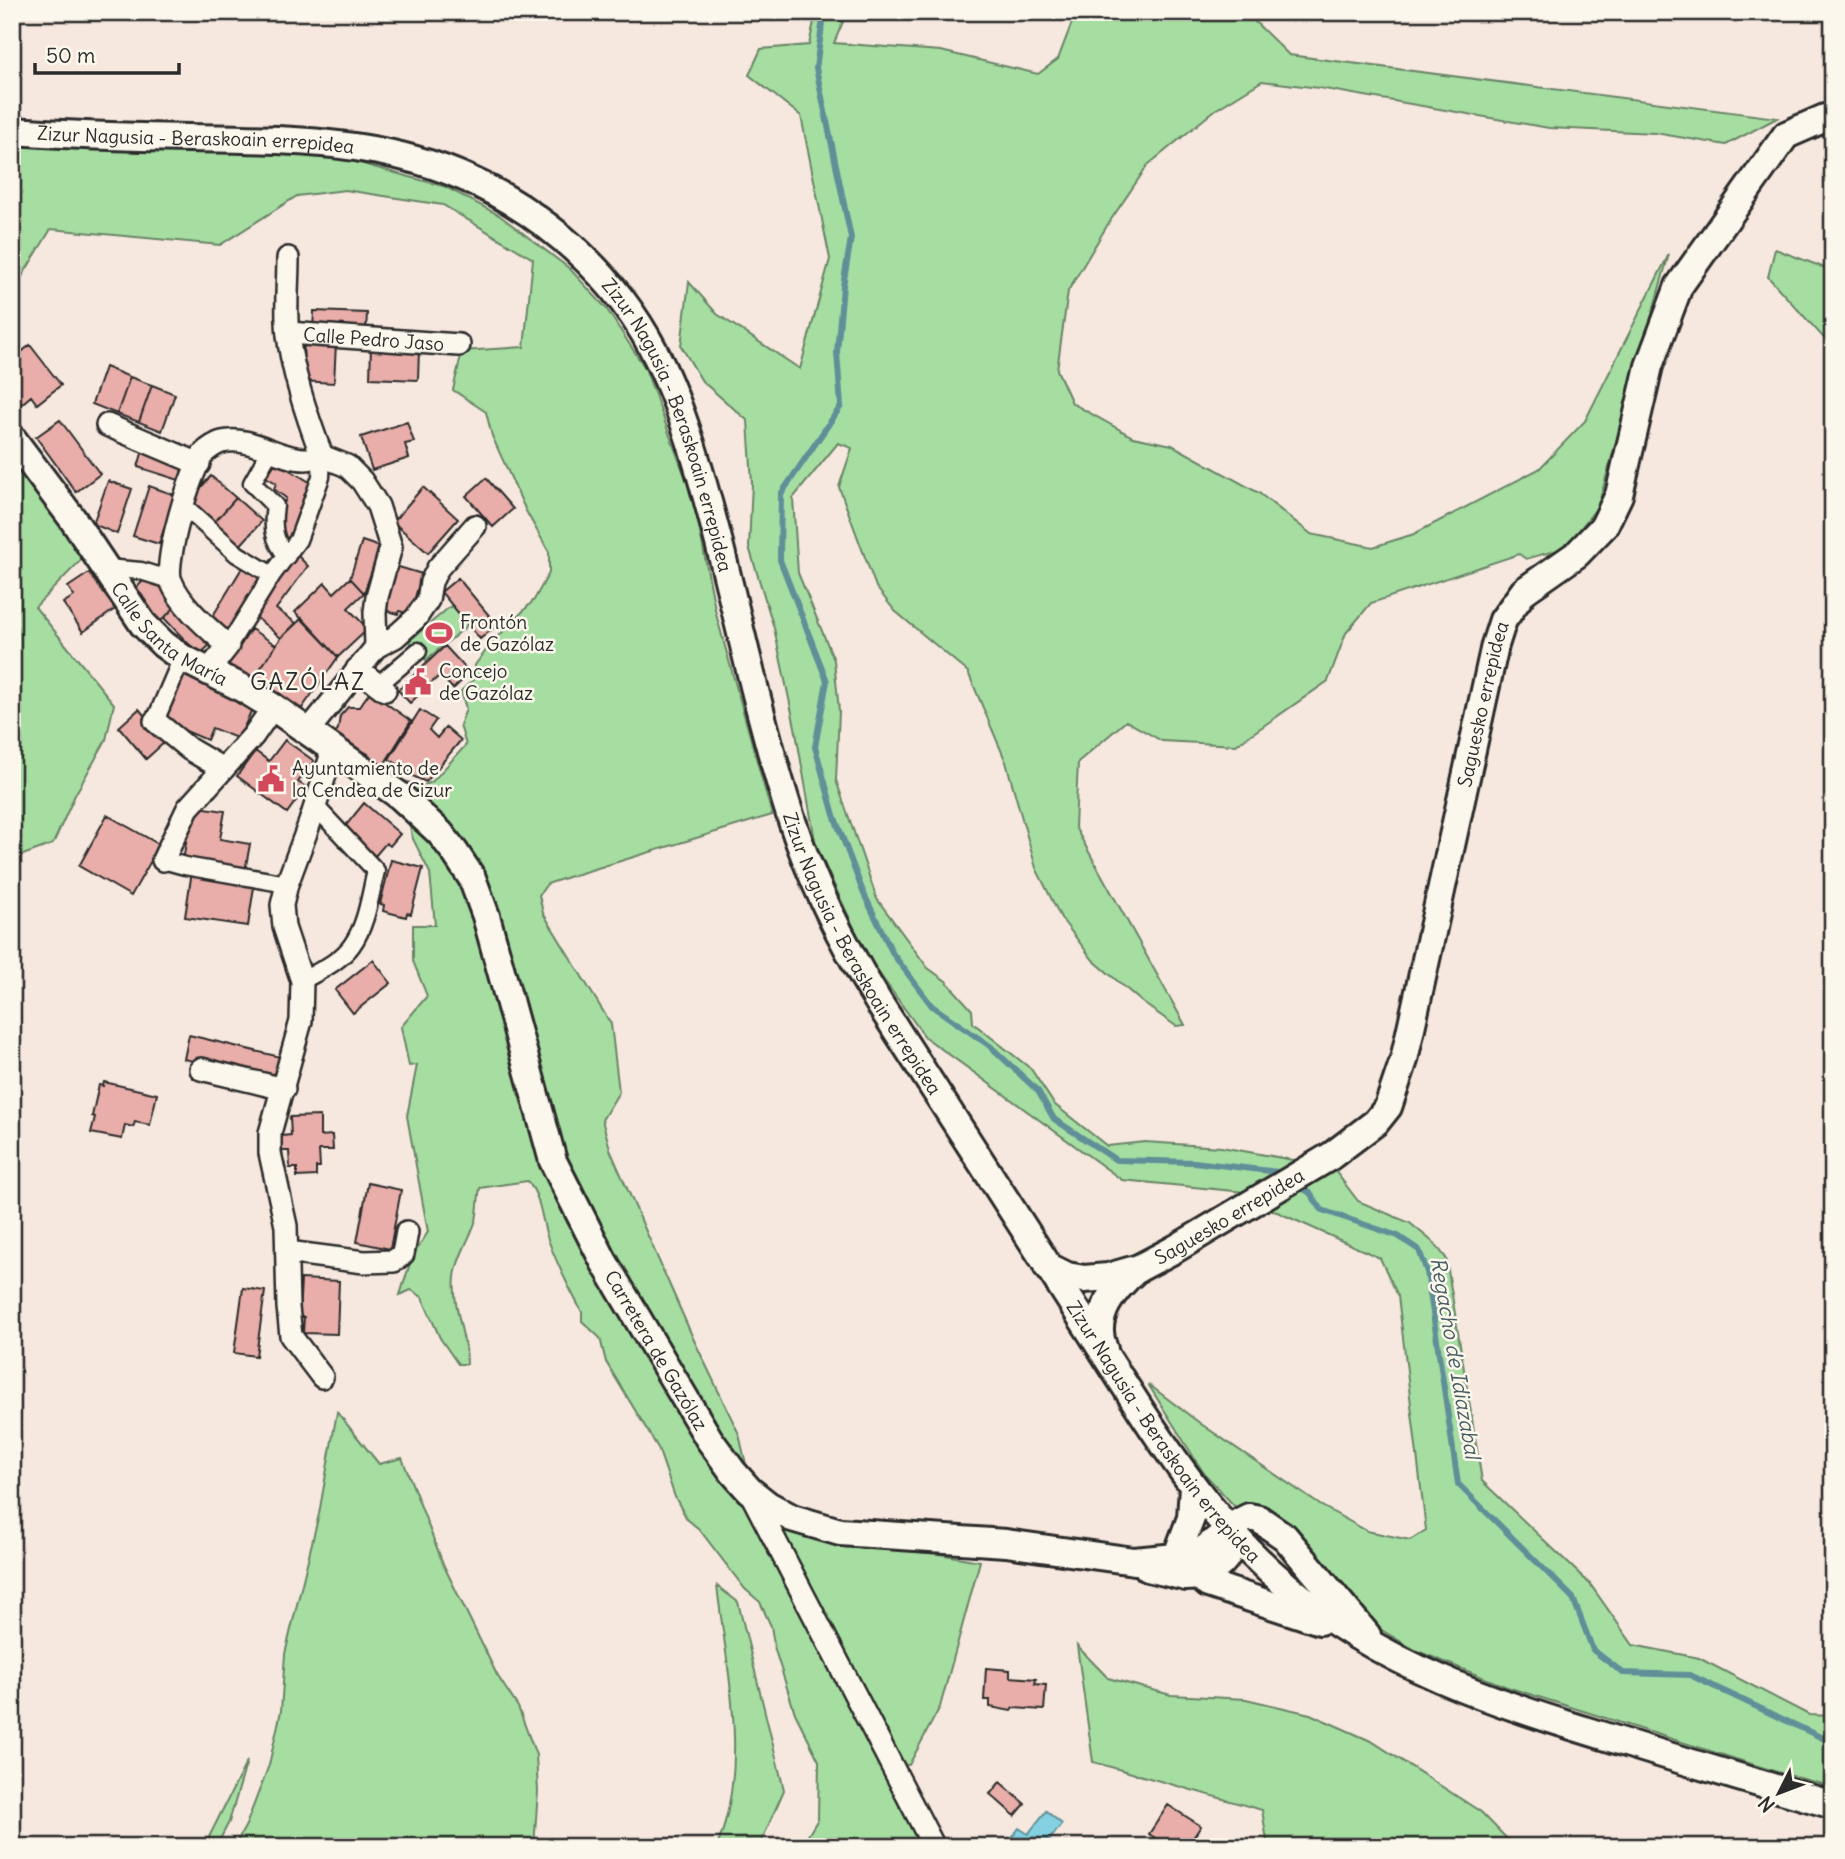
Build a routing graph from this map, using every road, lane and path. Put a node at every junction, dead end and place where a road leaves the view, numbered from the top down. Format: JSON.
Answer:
{"nodes":[{"id":1,"x":1833,"y":118,"type":"edge"},
{"id":2,"x":12,"y":131,"type":"edge"},
{"id":3,"x":288,"y":258,"type":"dead end"},
{"id":4,"x":288,"y":332,"type":"junction"},
{"id":5,"x":459,"y":345,"type":"dead end"},
{"id":6,"x":107,"y":425,"type":"dead end"},
{"id":7,"x":12,"y":438,"type":"edge"},
{"id":8,"x":270,"y":450,"type":"junction"},
{"id":9,"x":321,"y":456,"type":"junction"},
{"id":10,"x":199,"y":464,"type":"junction"},
{"id":11,"x":184,"y":505,"type":"junction"},
{"id":12,"x":475,"y":526,"type":"dead end"},
{"id":13,"x":287,"y":556,"type":"junction"},
{"id":14,"x":106,"y":568,"type":"junction"},
{"id":15,"x":272,"y":575,"type":"junction"},
{"id":16,"x":170,"y":580,"type":"junction"},
{"id":17,"x":228,"y":646,"type":"junction"},
{"id":18,"x":376,"y":647,"type":"junction"},
{"id":19,"x":418,"y":651,"type":"dead end"},
{"id":20,"x":182,"y":659,"type":"junction"},
{"id":21,"x":357,"y":669,"type":"junction"},
{"id":22,"x":208,"y":671,"type":"junction"},
{"id":23,"x":381,"y":687,"type":"joint"},
{"id":24,"x":273,"y":707,"type":"junction"},
{"id":25,"x":155,"y":721,"type":"joint"},
{"id":26,"x":309,"y":730,"type":"junction"},
{"id":27,"x":333,"y":750,"type":"junction"},
{"id":28,"x":223,"y":769,"type":"junction"},
{"id":29,"x":316,"y":807,"type":"junction"},
{"id":30,"x":440,"y":833,"type":"joint"},
{"id":31,"x":163,"y":860,"type":"joint"},
{"id":32,"x":287,"y":884,"type":"junction"},
{"id":33,"x":302,"y":981,"type":"junction"},
{"id":34,"x":201,"y":1069,"type":"dead end"},
{"id":35,"x":284,"y":1089,"type":"junction"},
{"id":36,"x":408,"y":1232,"type":"dead end"},
{"id":37,"x":287,"y":1252,"type":"junction"},
{"id":38,"x":1047,"y":1266,"type":"junction"},
{"id":39,"x":1127,"y":1271,"type":"junction"},
{"id":40,"x":1074,"y":1306,"type":"junction"},
{"id":41,"x":1109,"y":1361,"type":"junction"},
{"id":42,"x":322,"y":1377,"type":"dead end"},
{"id":43,"x":1193,"y":1486,"type":"junction"},
{"id":44,"x":749,"y":1490,"type":"junction"},
{"id":45,"x":1228,"y":1529,"type":"junction"},
{"id":46,"x":1192,"y":1567,"type":"junction"},
{"id":47,"x":1340,"y":1627,"type":"junction"},
{"id":48,"x":1381,"y":1652,"type":"junction"},
{"id":49,"x":1833,"y":1805,"type":"edge"},
{"id":50,"x":934,"y":1847,"type":"edge"}],
"edges":[{"from":1,"to":39,"type":"street","name":"Saguesko errepidea"},
{"from":2,"to":38,"type":"street","name":"Zizur Nagusia - Beraskoain errepidea"},
{"from":3,"to":4,"type":"street","name":"Calle Pedro Jaso"},
{"from":4,"to":5,"type":"street","name":"Calle Pedro Jaso"},
{"from":4,"to":9,"type":"street","name":"Calle Pedro Jaso"},
{"from":6,"to":10,"type":"street"},
{"from":7,"to":14,"type":"street","name":"Calle Santa María"},
{"from":8,"to":9,"type":"street"},
{"from":8,"to":10,"type":"street"},
{"from":8,"to":13,"type":"street"},
{"from":9,"to":13,"type":"street"},
{"from":9,"to":18,"type":"street"},
{"from":10,"to":11,"type":"street"},
{"from":11,"to":15,"type":"street"},
{"from":11,"to":16,"type":"street"},
{"from":12,"to":18,"type":"street"},
{"from":13,"to":15,"type":"street"},
{"from":14,"to":16,"type":"street"},
{"from":14,"to":20,"type":"street","name":"Calle Santa María"},
{"from":15,"to":17,"type":"street"},
{"from":16,"to":17,"type":"street"},
{"from":17,"to":22,"type":"street"},
{"from":18,"to":21,"type":"street"},
{"from":19,"to":23,"type":"street"},
{"from":20,"to":22,"type":"street","name":"Calle Santa María"},
{"from":20,"to":25,"type":"street"},
{"from":21,"to":23,"type":"street"},
{"from":21,"to":26,"type":"street"},
{"from":22,"to":24,"type":"street","name":"Calle Santa María"},
{"from":24,"to":26,"type":"street","name":"Calle Santa María"},
{"from":24,"to":28,"type":"street"},
{"from":25,"to":28,"type":"street"},
{"from":26,"to":27,"type":"street","name":"Calle Santa María"},
{"from":27,"to":29,"type":"street"},
{"from":27,"to":30,"type":"street","name":"Calle Santa María"},
{"from":28,"to":31,"type":"street"},
{"from":29,"to":32,"type":"street"},
{"from":29,"to":33,"type":"street"},
{"from":30,"to":44,"type":"street","name":"Carretera de Gazólaz"},
{"from":31,"to":32,"type":"street"},
{"from":32,"to":33,"type":"street"},
{"from":33,"to":35,"type":"street"},
{"from":34,"to":35,"type":"street"},
{"from":35,"to":37,"type":"street"},
{"from":36,"to":37,"type":"street"},
{"from":37,"to":42,"type":"street"},
{"from":38,"to":39,"type":"street"},
{"from":38,"to":40,"type":"street","name":"Zizur Nagusia - Beraskoain errepidea"},
{"from":39,"to":40,"type":"street"},
{"from":39,"to":41,"type":"street"},
{"from":40,"to":41,"type":"street","name":"Zizur Nagusia - Beraskoain errepidea"},
{"from":41,"to":43,"type":"street","name":"Zizur Nagusia - Beraskoain errepidea"},
{"from":43,"to":45,"type":"street","name":"Zizur Nagusia - Beraskoain errepidea"},
{"from":43,"to":46,"type":"street"},
{"from":44,"to":46,"type":"street","name":"Carretera de Gazólaz"},
{"from":44,"to":50,"type":"street"},
{"from":45,"to":46,"type":"street"},
{"from":45,"to":47,"type":"street","name":"Zizur Nagusia - Beraskoain errepidea"},
{"from":45,"to":48,"type":"street"},
{"from":46,"to":47,"type":"street"},
{"from":47,"to":48,"type":"street","name":"Zizur Nagusia - Beraskoain errepidea"},
{"from":48,"to":49,"type":"street","name":"Zizur Nagusia - Beraskoain errepidea"}]}
